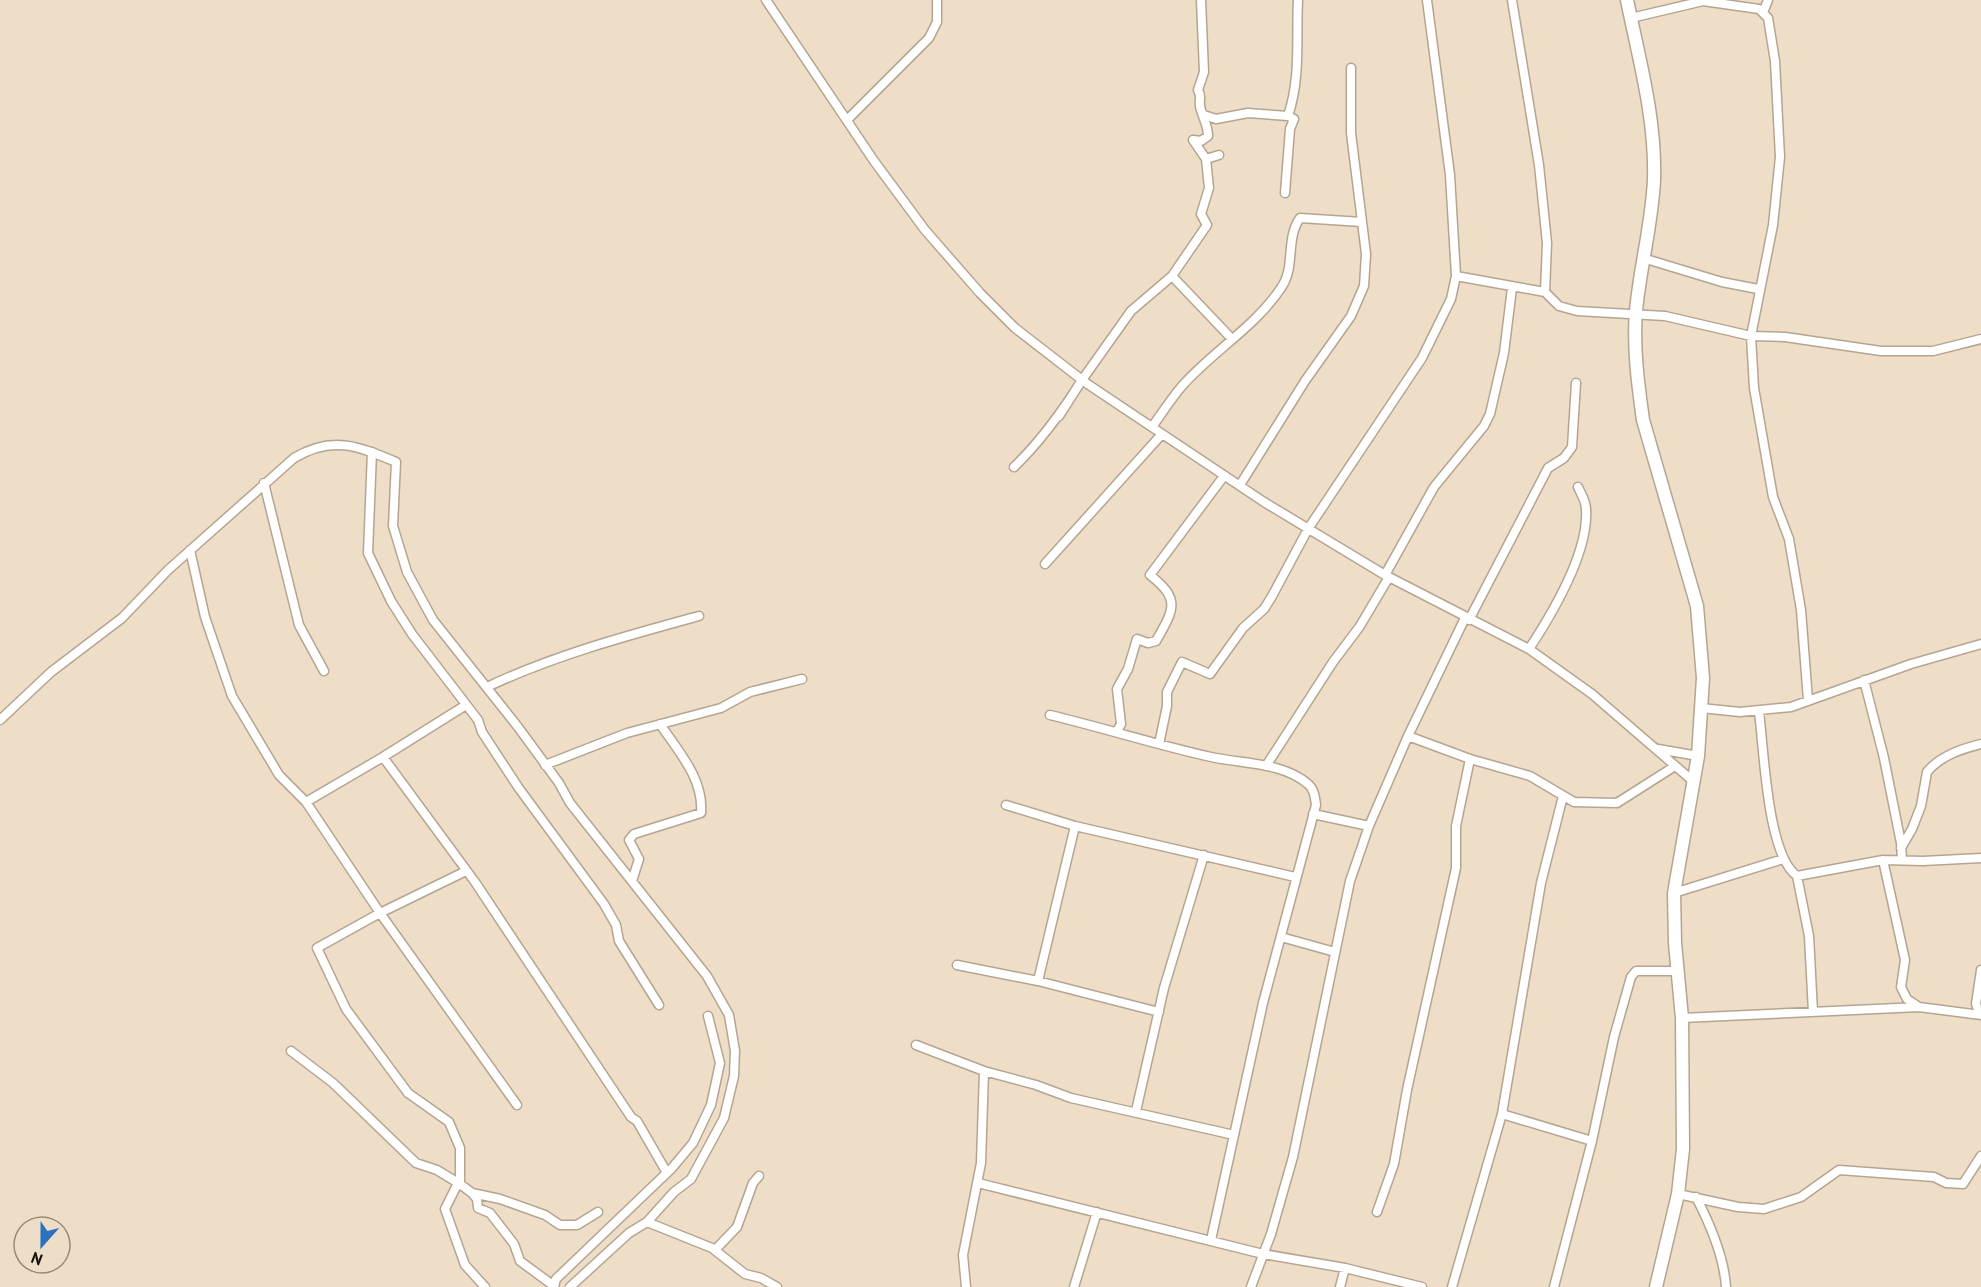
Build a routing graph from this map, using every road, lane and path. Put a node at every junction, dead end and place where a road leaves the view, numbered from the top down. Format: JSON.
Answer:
{"nodes":[{"id":1,"x":766,"y":0,"type":"edge"},
{"id":2,"x":937,"y":0,"type":"edge"},
{"id":3,"x":1201,"y":0,"type":"edge"},
{"id":4,"x":1298,"y":0,"type":"edge"},
{"id":5,"x":1427,"y":0,"type":"edge"},
{"id":6,"x":1512,"y":0,"type":"edge"},
{"id":7,"x":1627,"y":0,"type":"edge"},
{"id":8,"x":1768,"y":0,"type":"edge"},
{"id":9,"x":1764,"y":10,"type":"junction"},
{"id":10,"x":1631,"y":18,"type":"junction"},
{"id":11,"x":1351,"y":68,"type":"dead end"},
{"id":12,"x":1204,"y":115,"type":"junction"},
{"id":13,"x":1288,"y":116,"type":"junction"},
{"id":14,"x":847,"y":120,"type":"junction"},
{"id":15,"x":1219,"y":155,"type":"dead end"},
{"id":16,"x":1206,"y":159,"type":"junction"},
{"id":17,"x":1285,"y":193,"type":"dead end"},
{"id":18,"x":1362,"y":222,"type":"junction"},
{"id":19,"x":1646,"y":259,"type":"junction"},
{"id":20,"x":1172,"y":276,"type":"junction"},
{"id":21,"x":1456,"y":276,"type":"junction"},
{"id":22,"x":1512,"y":288,"type":"junction"},
{"id":23,"x":1758,"y":289,"type":"junction"},
{"id":24,"x":1545,"y":292,"type":"junction"},
{"id":25,"x":1636,"y":312,"type":"junction"},
{"id":26,"x":1751,"y":336,"type":"junction"},
{"id":27,"x":1232,"y":339,"type":"junction"},
{"id":28,"x":1981,"y":339,"type":"edge"},
{"id":29,"x":1082,"y":380,"type":"junction"},
{"id":30,"x":1576,"y":384,"type":"dead end"},
{"id":31,"x":1152,"y":427,"type":"junction"},
{"id":32,"x":1162,"y":434,"type":"junction"},
{"id":33,"x":372,"y":452,"type":"junction"},
{"id":34,"x":1014,"y":467,"type":"dead end"},
{"id":35,"x":1224,"y":476,"type":"junction"},
{"id":36,"x":264,"y":483,"type":"junction"},
{"id":37,"x":1240,"y":485,"type":"junction"},
{"id":38,"x":1578,"y":487,"type":"dead end"},
{"id":39,"x":1308,"y":529,"type":"junction"},
{"id":40,"x":190,"y":550,"type":"junction"},
{"id":41,"x":1045,"y":564,"type":"dead end"},
{"id":42,"x":1387,"y":576,"type":"junction"},
{"id":43,"x":699,"y":616,"type":"dead end"},
{"id":44,"x":1467,"y":619,"type":"junction"},
{"id":45,"x":1981,"y":644,"type":"edge"},
{"id":46,"x":1529,"y":649,"type":"junction"},
{"id":47,"x":324,"y":670,"type":"dead end"},
{"id":48,"x":802,"y":679,"type":"dead end"},
{"id":49,"x":1864,"y":680,"type":"junction"},
{"id":50,"x":487,"y":687,"type":"junction"},
{"id":51,"x":1808,"y":700,"type":"junction"},
{"id":52,"x":466,"y":705,"type":"junction"},
{"id":53,"x":1701,"y":708,"type":"junction"},
{"id":54,"x":1759,"y":712,"type":"junction"},
{"id":55,"x":1050,"y":715,"type":"dead end"},
{"id":56,"x":0,"y":720,"type":"edge"},
{"id":57,"x":660,"y":724,"type":"junction"},
{"id":58,"x":1117,"y":731,"type":"junction"},
{"id":59,"x":1408,"y":735,"type":"junction"},
{"id":60,"x":1160,"y":744,"type":"junction"},
{"id":61,"x":1981,"y":744,"type":"edge"},
{"id":62,"x":1658,"y":748,"type":"junction"},
{"id":63,"x":1698,"y":756,"type":"junction"},
{"id":64,"x":383,"y":757,"type":"junction"},
{"id":65,"x":1470,"y":759,"type":"junction"},
{"id":66,"x":545,"y":765,"type":"junction"},
{"id":67,"x":1266,"y":766,"type":"junction"},
{"id":68,"x":1675,"y":766,"type":"junction"},
{"id":69,"x":1694,"y":782,"type":"junction"},
{"id":70,"x":1563,"y":796,"type":"junction"},
{"id":71,"x":306,"y":802,"type":"junction"},
{"id":72,"x":1006,"y":805,"type":"dead end"},
{"id":73,"x":1313,"y":814,"type":"junction"},
{"id":74,"x":1075,"y":826,"type":"junction"},
{"id":75,"x":1369,"y":826,"type":"junction"},
{"id":76,"x":1901,"y":848,"type":"junction"},
{"id":77,"x":1204,"y":855,"type":"junction"},
{"id":78,"x":1981,"y":858,"type":"edge"},
{"id":79,"x":1783,"y":859,"type":"junction"},
{"id":80,"x":1883,"y":860,"type":"junction"},
{"id":81,"x":1902,"y":860,"type":"junction"},
{"id":82,"x":466,"y":871,"type":"junction"},
{"id":83,"x":1797,"y":876,"type":"junction"},
{"id":84,"x":1294,"y":877,"type":"junction"},
{"id":85,"x":632,"y":881,"type":"junction"},
{"id":86,"x":1674,"y":893,"type":"junction"},
{"id":87,"x":380,"y":914,"type":"junction"},
{"id":88,"x":1281,"y":937,"type":"junction"},
{"id":89,"x":1335,"y":952,"type":"junction"},
{"id":90,"x":957,"y":965,"type":"dead end"},
{"id":91,"x":1981,"y":970,"type":"edge"},
{"id":92,"x":1677,"y":971,"type":"junction"},
{"id":93,"x":1038,"y":981,"type":"junction"},
{"id":94,"x":659,"y":1005,"type":"dead end"},
{"id":95,"x":1919,"y":1007,"type":"junction"},
{"id":96,"x":1159,"y":1012,"type":"junction"},
{"id":97,"x":1813,"y":1012,"type":"junction"},
{"id":98,"x":1980,"y":1015,"type":"edge"},
{"id":99,"x":708,"y":1016,"type":"dead end"},
{"id":100,"x":1682,"y":1018,"type":"junction"},
{"id":101,"x":916,"y":1045,"type":"dead end"},
{"id":102,"x":291,"y":1052,"type":"dead end"},
{"id":103,"x":984,"y":1071,"type":"junction"},
{"id":104,"x":517,"y":1105,"type":"dead end"},
{"id":105,"x":1136,"y":1111,"type":"junction"},
{"id":106,"x":1502,"y":1114,"type":"junction"},
{"id":107,"x":1234,"y":1135,"type":"junction"},
{"id":108,"x":1592,"y":1141,"type":"junction"},
{"id":109,"x":1981,"y":1156,"type":"edge"},
{"id":110,"x":667,"y":1173,"type":"junction"},
{"id":111,"x":759,"y":1176,"type":"dead end"},
{"id":112,"x":978,"y":1183,"type":"junction"},
{"id":113,"x":460,"y":1184,"type":"junction"},
{"id":114,"x":472,"y":1193,"type":"junction"},
{"id":115,"x":1678,"y":1194,"type":"junction"},
{"id":116,"x":1696,"y":1197,"type":"junction"},
{"id":117,"x":598,"y":1212,"type":"dead end"},
{"id":118,"x":1097,"y":1212,"type":"junction"},
{"id":119,"x":1377,"y":1212,"type":"dead end"},
{"id":120,"x":647,"y":1222,"type":"junction"},
{"id":121,"x":1211,"y":1240,"type":"junction"},
{"id":122,"x":715,"y":1250,"type":"junction"},
{"id":123,"x":1263,"y":1254,"type":"junction"},
{"id":124,"x":1345,"y":1268,"type":"junction"},
{"id":125,"x":554,"y":1286,"type":"edge"},
{"id":126,"x":572,"y":1286,"type":"edge"},
{"id":127,"x":485,"y":1287,"type":"edge"},
{"id":128,"x":777,"y":1287,"type":"edge"},
{"id":129,"x":966,"y":1287,"type":"edge"},
{"id":130,"x":1074,"y":1287,"type":"edge"},
{"id":131,"x":1251,"y":1287,"type":"edge"},
{"id":132,"x":1340,"y":1287,"type":"edge"},
{"id":133,"x":1422,"y":1287,"type":"edge"},
{"id":134,"x":1452,"y":1287,"type":"edge"},
{"id":135,"x":1554,"y":1287,"type":"edge"},
{"id":136,"x":1656,"y":1287,"type":"edge"},
{"id":137,"x":1726,"y":1287,"type":"edge"}],
"edges":[{"from":1,"to":14,"type":"street"},
{"from":2,"to":14,"type":"street"},
{"from":3,"to":12,"type":"street"},
{"from":4,"to":13,"type":"street"},
{"from":5,"to":21,"type":"street"},
{"from":6,"to":24,"type":"street"},
{"from":7,"to":10,"type":"street"},
{"from":8,"to":9,"type":"street"},
{"from":9,"to":10,"type":"street"},
{"from":9,"to":23,"type":"street"},
{"from":10,"to":19,"type":"street"},
{"from":11,"to":18,"type":"street"},
{"from":12,"to":13,"type":"street"},
{"from":12,"to":16,"type":"street"},
{"from":13,"to":17,"type":"street"},
{"from":14,"to":29,"type":"street"},
{"from":15,"to":16,"type":"street"},
{"from":16,"to":20,"type":"street"},
{"from":18,"to":27,"type":"street"},
{"from":18,"to":37,"type":"street"},
{"from":19,"to":23,"type":"street"},
{"from":19,"to":25,"type":"street"},
{"from":20,"to":27,"type":"street"},
{"from":20,"to":29,"type":"street"},
{"from":21,"to":22,"type":"street"},
{"from":21,"to":39,"type":"street"},
{"from":22,"to":24,"type":"street"},
{"from":22,"to":42,"type":"street"},
{"from":23,"to":26,"type":"street"},
{"from":24,"to":25,"type":"street"},
{"from":25,"to":26,"type":"street"},
{"from":25,"to":53,"type":"street"},
{"from":26,"to":28,"type":"street"},
{"from":26,"to":51,"type":"street"},
{"from":27,"to":31,"type":"street"},
{"from":29,"to":31,"type":"street"},
{"from":29,"to":34,"type":"street"},
{"from":30,"to":44,"type":"street"},
{"from":31,"to":32,"type":"street"},
{"from":32,"to":35,"type":"street"},
{"from":32,"to":41,"type":"street"},
{"from":33,"to":36,"type":"street"},
{"from":33,"to":50,"type":"street"},
{"from":33,"to":52,"type":"street"},
{"from":35,"to":37,"type":"street"},
{"from":35,"to":58,"type":"street"},
{"from":36,"to":40,"type":"street"},
{"from":36,"to":47,"type":"street"},
{"from":37,"to":39,"type":"street"},
{"from":38,"to":46,"type":"street"},
{"from":39,"to":42,"type":"street"},
{"from":39,"to":60,"type":"street"},
{"from":40,"to":56,"type":"street"},
{"from":40,"to":71,"type":"street"},
{"from":42,"to":44,"type":"street"},
{"from":42,"to":67,"type":"street"},
{"from":43,"to":50,"type":"street"},
{"from":44,"to":46,"type":"street"},
{"from":44,"to":59,"type":"street"},
{"from":45,"to":49,"type":"street"},
{"from":46,"to":62,"type":"street"},
{"from":48,"to":57,"type":"street"},
{"from":49,"to":51,"type":"street"},
{"from":49,"to":76,"type":"street"},
{"from":50,"to":66,"type":"street"},
{"from":51,"to":54,"type":"street"},
{"from":52,"to":64,"type":"street"},
{"from":52,"to":94,"type":"street"},
{"from":53,"to":54,"type":"street"},
{"from":53,"to":63,"type":"street"},
{"from":54,"to":79,"type":"street"},
{"from":55,"to":58,"type":"street"},
{"from":57,"to":66,"type":"street"},
{"from":57,"to":85,"type":"street"},
{"from":58,"to":60,"type":"street"},
{"from":59,"to":65,"type":"street"},
{"from":59,"to":75,"type":"street"},
{"from":60,"to":67,"type":"street"},
{"from":61,"to":76,"type":"street"},
{"from":62,"to":63,"type":"street"},
{"from":62,"to":68,"type":"street"},
{"from":63,"to":69,"type":"street"},
{"from":64,"to":71,"type":"street"},
{"from":64,"to":82,"type":"street"},
{"from":65,"to":70,"type":"street"},
{"from":65,"to":119,"type":"street"},
{"from":66,"to":85,"type":"street"},
{"from":67,"to":73,"type":"street"},
{"from":68,"to":69,"type":"street"},
{"from":68,"to":70,"type":"street"},
{"from":69,"to":86,"type":"street"},
{"from":70,"to":106,"type":"street"},
{"from":71,"to":87,"type":"street"},
{"from":72,"to":74,"type":"street"},
{"from":73,"to":75,"type":"street"},
{"from":73,"to":84,"type":"street"},
{"from":74,"to":77,"type":"street"},
{"from":74,"to":93,"type":"street"},
{"from":75,"to":89,"type":"street"},
{"from":76,"to":81,"type":"street"},
{"from":77,"to":84,"type":"street"},
{"from":77,"to":96,"type":"street"},
{"from":78,"to":81,"type":"street"},
{"from":79,"to":83,"type":"street"},
{"from":79,"to":86,"type":"street"},
{"from":80,"to":81,"type":"street"},
{"from":80,"to":83,"type":"street"},
{"from":80,"to":95,"type":"street"},
{"from":82,"to":87,"type":"street"},
{"from":82,"to":110,"type":"street"},
{"from":83,"to":97,"type":"street"},
{"from":84,"to":88,"type":"street"},
{"from":85,"to":120,"type":"street"},
{"from":86,"to":92,"type":"street"},
{"from":87,"to":104,"type":"street"},
{"from":87,"to":113,"type":"street"},
{"from":88,"to":89,"type":"street"},
{"from":88,"to":107,"type":"street"},
{"from":89,"to":123,"type":"street"},
{"from":90,"to":93,"type":"street"},
{"from":91,"to":98,"type":"street"},
{"from":92,"to":100,"type":"street"},
{"from":92,"to":108,"type":"street"},
{"from":93,"to":96,"type":"street"},
{"from":95,"to":97,"type":"street"},
{"from":95,"to":98,"type":"street"},
{"from":96,"to":105,"type":"street"},
{"from":97,"to":100,"type":"street"},
{"from":99,"to":110,"type":"street"},
{"from":100,"to":115,"type":"street"},
{"from":101,"to":103,"type":"street"},
{"from":102,"to":113,"type":"street"},
{"from":103,"to":105,"type":"street"},
{"from":103,"to":112,"type":"street"},
{"from":105,"to":107,"type":"street"},
{"from":106,"to":108,"type":"street"},
{"from":106,"to":134,"type":"street"},
{"from":107,"to":121,"type":"street"},
{"from":108,"to":135,"type":"street"},
{"from":109,"to":116,"type":"street"},
{"from":110,"to":125,"type":"street"},
{"from":111,"to":122,"type":"street"},
{"from":112,"to":118,"type":"street"},
{"from":112,"to":129,"type":"street"},
{"from":113,"to":114,"type":"street"},
{"from":113,"to":127,"type":"street"},
{"from":114,"to":117,"type":"street"},
{"from":114,"to":125,"type":"street"},
{"from":115,"to":116,"type":"street"},
{"from":115,"to":136,"type":"street"},
{"from":116,"to":137,"type":"street"},
{"from":118,"to":121,"type":"street"},
{"from":118,"to":130,"type":"street"},
{"from":120,"to":122,"type":"street"},
{"from":120,"to":126,"type":"street"},
{"from":121,"to":123,"type":"street"},
{"from":122,"to":128,"type":"street"},
{"from":123,"to":124,"type":"street"},
{"from":123,"to":131,"type":"street"},
{"from":124,"to":132,"type":"street"},
{"from":124,"to":133,"type":"street"}]}
